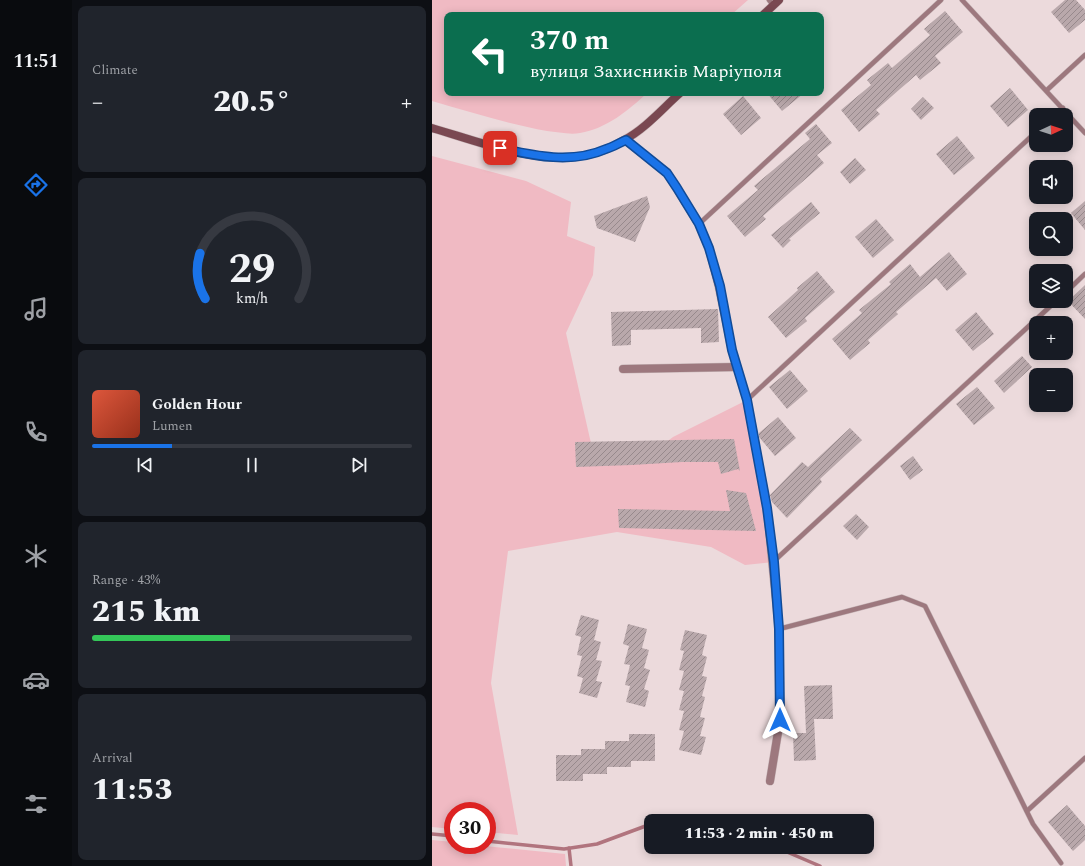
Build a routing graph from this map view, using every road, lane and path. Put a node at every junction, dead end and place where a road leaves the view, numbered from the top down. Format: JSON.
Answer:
{"nodes":[{"id":1,"x":941,"y":0,"type":"edge"},
{"id":2,"x":962,"y":0,"type":"edge"},
{"id":3,"x":774,"y":2,"type":"edge"},
{"id":4,"x":766,"y":12,"type":"edge"},
{"id":5,"x":1085,"y":55,"type":"edge"},
{"id":6,"x":1047,"y":90,"type":"junction"},
{"id":7,"x":677,"y":96,"type":"edge"},
{"id":8,"x":1063,"y":108,"type":"edge"},
{"id":9,"x":1073,"y":119,"type":"edge"},
{"id":10,"x":432,"y":128,"type":"edge"},
{"id":11,"x":1085,"y":133,"type":"edge"},
{"id":12,"x":1029,"y":138,"type":"edge"},
{"id":13,"x":626,"y":140,"type":"junction"},
{"id":14,"x":699,"y":224,"type":"junction"},
{"id":15,"x":1085,"y":274,"type":"edge"},
{"id":16,"x":1073,"y":285,"type":"edge"},
{"id":17,"x":1048,"y":308,"type":"edge"},
{"id":18,"x":737,"y":367,"type":"junction"},
{"id":19,"x":623,"y":369,"type":"dead end"},
{"id":20,"x":747,"y":400,"type":"junction"},
{"id":21,"x":774,"y":562,"type":"junction"},
{"id":22,"x":779,"y":629,"type":"junction"},
{"id":23,"x":1085,"y":758,"type":"edge"},
{"id":24,"x":770,"y":781,"type":"dead end"},
{"id":25,"x":1027,"y":811,"type":"junction"},
{"id":26,"x":1061,"y":863,"type":"dead end"}],
"edges":[{"from":1,"to":14,"type":"lane"},
{"from":2,"to":6,"type":"lane"},
{"from":3,"to":4,"type":"main road"},
{"from":5,"to":6,"type":"lane"},
{"from":6,"to":8,"type":"lane"},
{"from":7,"to":13,"type":"main road"},
{"from":9,"to":11,"type":"lane"},
{"from":10,"to":13,"type":"main road"},
{"from":12,"to":20,"type":"lane"},
{"from":13,"to":14,"type":"street"},
{"from":14,"to":18,"type":"street"},
{"from":15,"to":16,"type":"lane"},
{"from":17,"to":21,"type":"lane"},
{"from":18,"to":19,"type":"street"},
{"from":18,"to":20,"type":"street"},
{"from":20,"to":21,"type":"street"},
{"from":21,"to":22,"type":"street"},
{"from":22,"to":24,"type":"street"},
{"from":22,"to":25,"type":"lane"},
{"from":23,"to":25,"type":"lane"},
{"from":25,"to":26,"type":"lane"}]}
